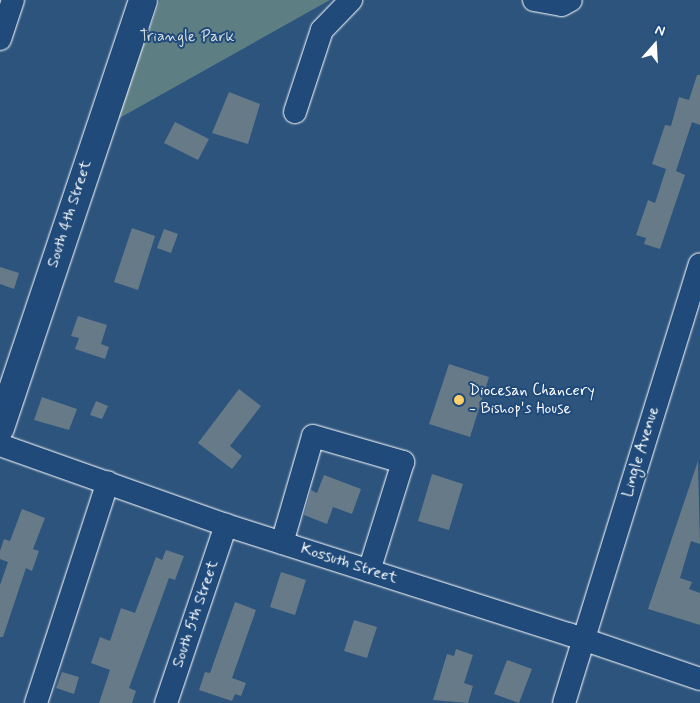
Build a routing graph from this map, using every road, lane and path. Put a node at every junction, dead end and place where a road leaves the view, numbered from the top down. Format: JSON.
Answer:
{"nodes":[{"id":1,"x":13,"y":0,"type":"edge"},
{"id":2,"x":143,"y":0,"type":"edge"},
{"id":3,"x":350,"y":0,"type":"edge"},
{"id":4,"x":534,"y":0,"type":"edge"},
{"id":5,"x":571,"y":0,"type":"edge"},
{"id":6,"x":0,"y":39,"type":"edge"},
{"id":7,"x":295,"y":112,"type":"dead end"},
{"id":8,"x":700,"y":265,"type":"edge"},
{"id":9,"x":0,"y":428,"type":"edge"},
{"id":10,"x":0,"y":445,"type":"edge"},
{"id":11,"x":108,"y":482,"type":"junction"},
{"id":12,"x":226,"y":525,"type":"junction"},
{"id":13,"x":282,"y":543,"type":"junction"},
{"id":14,"x":369,"y":570,"type":"junction"},
{"id":15,"x":584,"y":639,"type":"junction"},
{"id":16,"x":700,"y":679,"type":"edge"},
{"id":17,"x":36,"y":703,"type":"edge"},
{"id":18,"x":166,"y":703,"type":"edge"},
{"id":19,"x":564,"y":703,"type":"edge"}],
"edges":[{"from":1,"to":6,"type":"street"},
{"from":2,"to":9,"type":"main road","name":"South 4th Street"},
{"from":3,"to":7,"type":"street"},
{"from":4,"to":5,"type":"street"},
{"from":8,"to":15,"type":"street","name":"Lingle Avenue"},
{"from":10,"to":11,"type":"street","name":"Kossuth Street"},
{"from":11,"to":12,"type":"street","name":"Kossuth Street"},
{"from":11,"to":17,"type":"street"},
{"from":12,"to":13,"type":"street","name":"Kossuth Street"},
{"from":12,"to":18,"type":"street","name":"South 5th Street"},
{"from":13,"to":14,"type":"street","name":"Kossuth Street"},
{"from":13,"to":14,"type":"street"},
{"from":14,"to":15,"type":"street","name":"Kossuth Street"},
{"from":15,"to":16,"type":"street","name":"Kossuth Street"},
{"from":15,"to":19,"type":"street","name":"Lingle Avenue"}]}
